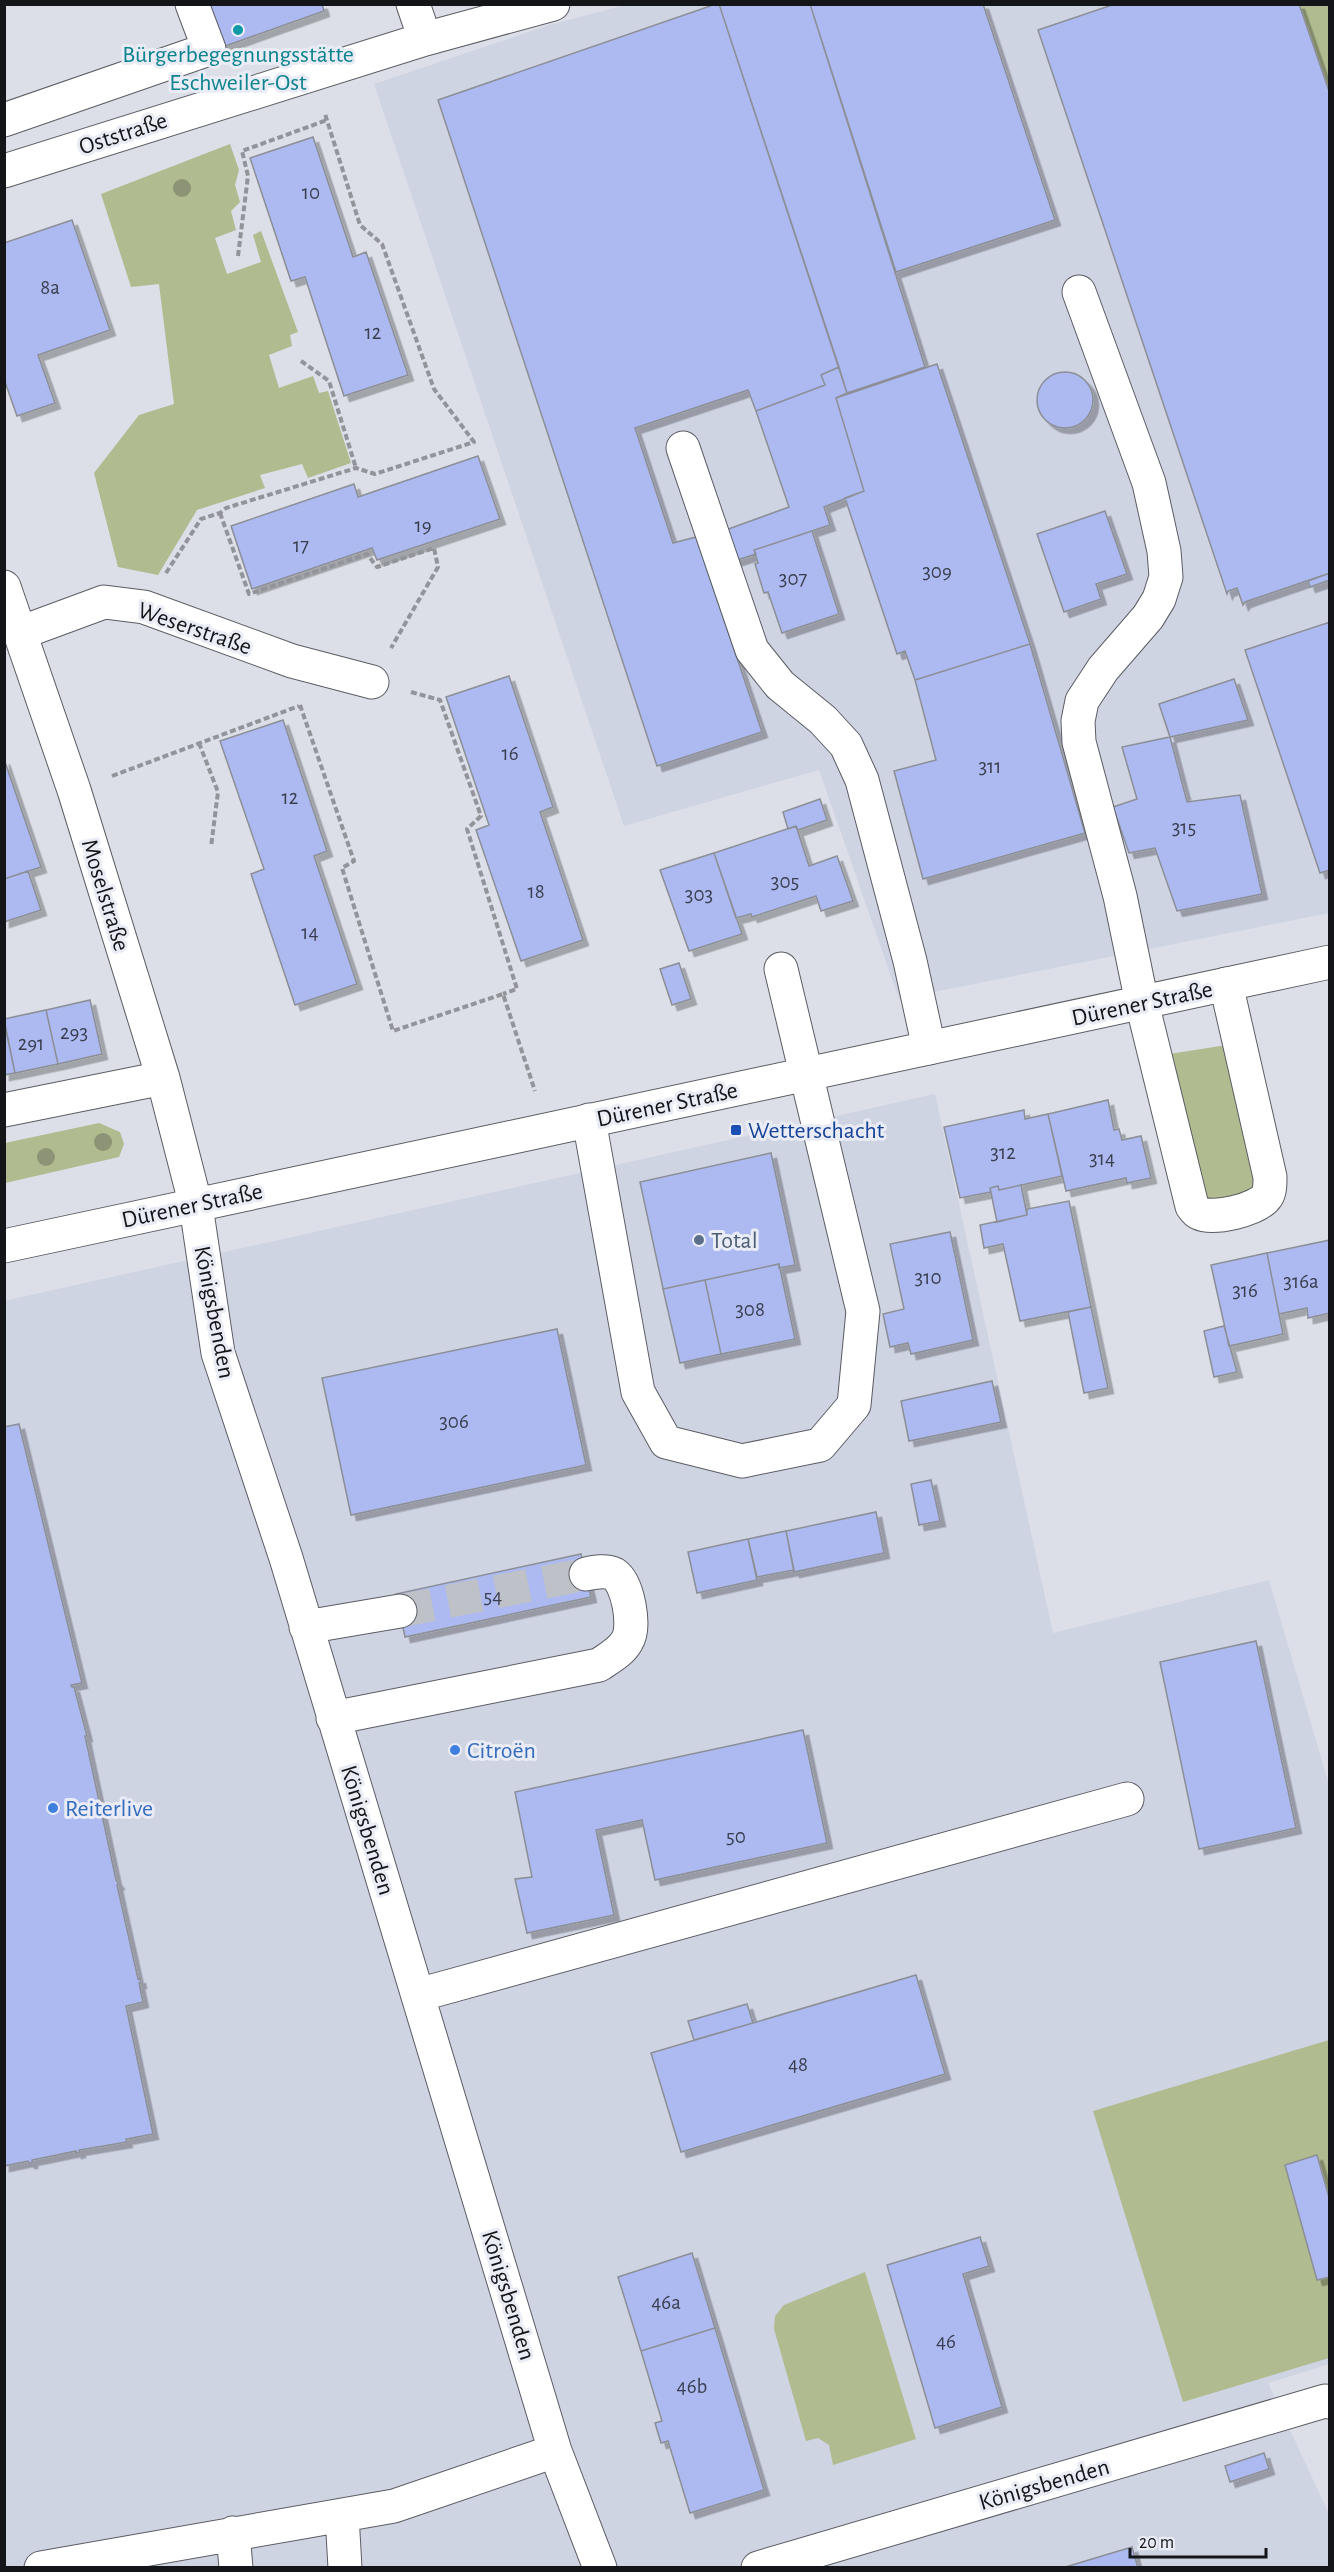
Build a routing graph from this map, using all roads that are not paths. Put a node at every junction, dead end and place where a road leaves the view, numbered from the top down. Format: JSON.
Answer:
{"nodes":[{"id":1,"x":192,"y":4,"type":"edge"},
{"id":2,"x":413,"y":4,"type":"edge"},
{"id":3,"x":553,"y":4,"type":"edge"},
{"id":4,"x":425,"y":39,"type":"junction"},
{"id":5,"x":173,"y":62,"type":"junction"},
{"id":6,"x":192,"y":111,"type":"junction"},
{"id":7,"x":4,"y":120,"type":"edge"},
{"id":8,"x":4,"y":171,"type":"edge"},
{"id":9,"x":1079,"y":292,"type":"dead end"},
{"id":10,"x":683,"y":448,"type":"dead end"},
{"id":11,"x":4,"y":587,"type":"edge"},
{"id":12,"x":20,"y":633,"type":"junction"},
{"id":13,"x":372,"y":682,"type":"road end"},
{"id":14,"x":1329,"y":962,"type":"edge"},
{"id":15,"x":781,"y":969,"type":"dead end"},
{"id":16,"x":1227,"y":984,"type":"junction"},
{"id":17,"x":1142,"y":1003,"type":"junction"},
{"id":18,"x":929,"y":1048,"type":"junction"},
{"id":19,"x":807,"y":1074,"type":"junction"},
{"id":20,"x":163,"y":1078,"type":"junction"},
{"id":21,"x":4,"y":1110,"type":"edge"},
{"id":22,"x":590,"y":1120,"type":"junction"},
{"id":23,"x":196,"y":1206,"type":"junction"},
{"id":24,"x":4,"y":1246,"type":"edge"},
{"id":25,"x":586,"y":1574,"type":"tunnel mouth"},
{"id":26,"x":400,"y":1611,"type":"tunnel mouth"},
{"id":27,"x":306,"y":1627,"type":"junction"},
{"id":28,"x":333,"y":1719,"type":"junction"},
{"id":29,"x":1127,"y":1799,"type":"dead end"},
{"id":30,"x":418,"y":1995,"type":"junction"},
{"id":31,"x":1329,"y":2402,"type":"edge"},
{"id":32,"x":555,"y":2451,"type":"junction"},
{"id":33,"x":342,"y":2515,"type":"junction"},
{"id":34,"x":233,"y":2533,"type":"junction"},
{"id":35,"x":42,"y":2568,"type":"edge"},
{"id":36,"x":236,"y":2568,"type":"edge"},
{"id":37,"x":345,"y":2568,"type":"edge"},
{"id":38,"x":600,"y":2568,"type":"edge"},
{"id":39,"x":758,"y":2568,"type":"edge"}],
"edges":[{"from":1,"to":5,"type":"street"},
{"from":2,"to":4,"type":"street"},
{"from":3,"to":4,"type":"street","name":"Oststraße"},
{"from":4,"to":6,"type":"street","name":"Oststraße"},
{"from":5,"to":6,"type":"street"},
{"from":5,"to":7,"type":"street"},
{"from":6,"to":8,"type":"street","name":"Oststraße"},
{"from":9,"to":17,"type":"street"},
{"from":10,"to":18,"type":"street"},
{"from":11,"to":12,"type":"street","name":"Moselstraße"},
{"from":12,"to":13,"type":"street","name":"Weserstraße"},
{"from":12,"to":20,"type":"street","name":"Moselstraße"},
{"from":14,"to":16,"type":"street","name":"Dürener Straße"},
{"from":15,"to":19,"type":"street"},
{"from":16,"to":17,"type":"street","name":"Dürener Straße"},
{"from":16,"to":17,"type":"street"},
{"from":17,"to":18,"type":"street","name":"Dürener Straße"},
{"from":18,"to":19,"type":"street","name":"Dürener Straße"},
{"from":19,"to":22,"type":"street","name":"Dürener Straße"},
{"from":19,"to":22,"type":"street"},
{"from":20,"to":21,"type":"street"},
{"from":20,"to":23,"type":"street","name":"Moselstraße"},
{"from":22,"to":23,"type":"street","name":"Dürener Straße"},
{"from":23,"to":24,"type":"street","name":"Dürener Straße"},
{"from":23,"to":27,"type":"street","name":"Königsbenden"},
{"from":25,"to":28,"type":"street"},
{"from":26,"to":27,"type":"street"},
{"from":27,"to":28,"type":"street","name":"Königsbenden"},
{"from":28,"to":30,"type":"street","name":"Königsbenden"},
{"from":29,"to":30,"type":"street"},
{"from":30,"to":32,"type":"street","name":"Königsbenden"},
{"from":31,"to":39,"type":"street","name":"Königsbenden"},
{"from":32,"to":33,"type":"street"},
{"from":32,"to":38,"type":"street","name":"Königsbenden"},
{"from":33,"to":34,"type":"street"},
{"from":33,"to":37,"type":"street"},
{"from":34,"to":35,"type":"street"},
{"from":34,"to":36,"type":"street"}]}
